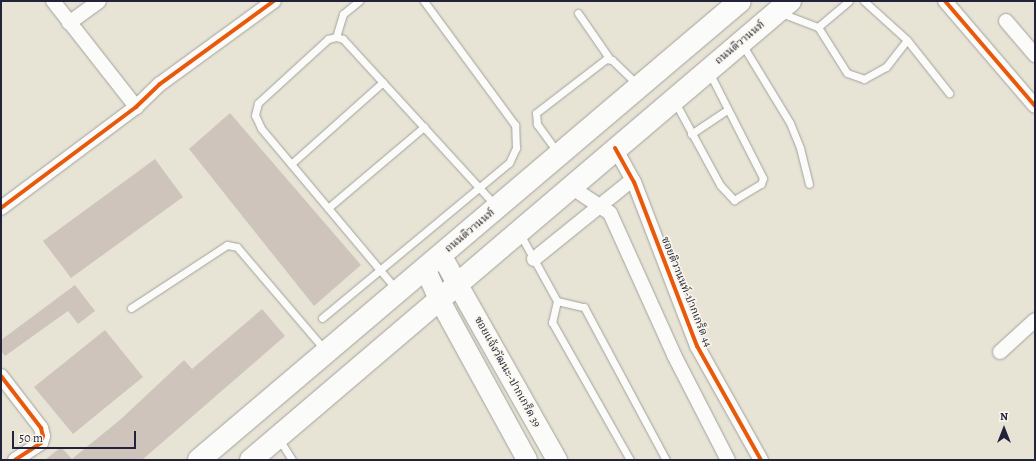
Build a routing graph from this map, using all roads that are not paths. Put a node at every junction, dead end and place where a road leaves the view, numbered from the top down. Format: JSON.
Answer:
{"nodes":[{"id":1,"x":53,"y":1,"type":"edge"},
{"id":2,"x":99,"y":1,"type":"edge"},
{"id":3,"x":274,"y":1,"type":"edge"},
{"id":4,"x":358,"y":1,"type":"edge"},
{"id":5,"x":424,"y":1,"type":"edge"},
{"id":6,"x":740,"y":1,"type":"edge"},
{"id":7,"x":848,"y":1,"type":"edge"},
{"id":8,"x":864,"y":1,"type":"edge"},
{"id":9,"x":945,"y":1,"type":"edge"},
{"id":10,"x":784,"y":6,"type":"edge"},
{"id":11,"x":578,"y":13,"type":"dead end"},
{"id":12,"x":1006,"y":21,"type":"dead end"},
{"id":13,"x":69,"y":23,"type":"junction"},
{"id":14,"x":818,"y":27,"type":"junction"},
{"id":15,"x":336,"y":36,"type":"junction"},
{"id":16,"x":907,"y":40,"type":"junction"},
{"id":17,"x":741,"y":43,"type":"junction"},
{"id":18,"x":1035,"y":55,"type":"edge"},
{"id":19,"x":609,"y":58,"type":"junction"},
{"id":20,"x":708,"y":70,"type":"junction"},
{"id":21,"x":383,"y":82,"type":"junction"},
{"id":22,"x":640,"y":87,"type":"junction"},
{"id":23,"x":949,"y":93,"type":"dead end"},
{"id":24,"x":673,"y":99,"type":"junction"},
{"id":25,"x":1035,"y":106,"type":"edge"},
{"id":26,"x":136,"y":107,"type":"junction"},
{"id":27,"x":727,"y":110,"type":"junction"},
{"id":28,"x":424,"y":127,"type":"junction"},
{"id":29,"x":691,"y":134,"type":"junction"},
{"id":30,"x":615,"y":148,"type":"junction"},
{"id":31,"x":559,"y":155,"type":"junction"},
{"id":32,"x":291,"y":164,"type":"junction"},
{"id":33,"x":632,"y":180,"type":"junction"},
{"id":34,"x":809,"y":184,"type":"dead end"},
{"id":35,"x":477,"y":187,"type":"junction"},
{"id":36,"x":571,"y":187,"type":"junction"},
{"id":37,"x":599,"y":206,"type":"junction"},
{"id":38,"x":1,"y":208,"type":"edge"},
{"id":39,"x":328,"y":208,"type":"junction"},
{"id":40,"x":498,"y":208,"type":"junction"},
{"id":41,"x":518,"y":232,"type":"junction"},
{"id":42,"x":534,"y":259,"type":"junction"},
{"id":43,"x":433,"y":261,"type":"junction"},
{"id":44,"x":378,"y":269,"type":"junction"},
{"id":45,"x":458,"y":283,"type":"junction"},
{"id":46,"x":398,"y":291,"type":"junction"},
{"id":47,"x":439,"y":299,"type":"junction"},
{"id":48,"x":557,"y":301,"type":"junction"},
{"id":49,"x":131,"y":308,"type":"dead end"},
{"id":50,"x":322,"y":318,"type":"dead end"},
{"id":51,"x":1035,"y":320,"type":"edge"},
{"id":52,"x":327,"y":351,"type":"junction"},
{"id":53,"x":1000,"y":352,"type":"dead end"},
{"id":54,"x":1,"y":376,"type":"edge"},
{"id":55,"x":278,"y":437,"type":"junction"},
{"id":56,"x":15,"y":460,"type":"edge"},
{"id":57,"x":199,"y":460,"type":"edge"},
{"id":58,"x":251,"y":460,"type":"edge"},
{"id":59,"x":292,"y":460,"type":"edge"},
{"id":60,"x":527,"y":460,"type":"edge"},
{"id":61,"x":557,"y":460,"type":"edge"},
{"id":62,"x":630,"y":460,"type":"edge"},
{"id":63,"x":666,"y":460,"type":"edge"},
{"id":64,"x":728,"y":460,"type":"edge"},
{"id":65,"x":761,"y":460,"type":"edge"}],
"edges":[{"from":1,"to":13,"type":"street"},
{"from":2,"to":13,"type":"street"},
{"from":3,"to":26,"type":"street"},
{"from":4,"to":15,"type":"lane"},
{"from":5,"to":35,"type":"lane"},
{"from":6,"to":22,"type":"main road","name":"ถนนติวานนท์"},
{"from":7,"to":14,"type":"lane"},
{"from":8,"to":16,"type":"lane"},
{"from":9,"to":25,"type":"street"},
{"from":10,"to":14,"type":"lane"},
{"from":10,"to":17,"type":"main road","name":"ถนนติวานนท์"},
{"from":11,"to":19,"type":"lane"},
{"from":12,"to":18,"type":"street"},
{"from":13,"to":26,"type":"street"},
{"from":14,"to":16,"type":"lane"},
{"from":15,"to":21,"type":"lane"},
{"from":15,"to":32,"type":"lane"},
{"from":16,"to":23,"type":"lane"},
{"from":17,"to":20,"type":"main road","name":"ถนนติวานนท์"},
{"from":17,"to":34,"type":"lane"},
{"from":19,"to":22,"type":"lane"},
{"from":19,"to":31,"type":"lane"},
{"from":20,"to":24,"type":"main road","name":"ถนนติวานนท์"},
{"from":20,"to":27,"type":"lane"},
{"from":21,"to":28,"type":"lane"},
{"from":21,"to":32,"type":"lane"},
{"from":22,"to":31,"type":"main road","name":"ถนนติวานนท์"},
{"from":24,"to":29,"type":"lane"},
{"from":24,"to":30,"type":"main road","name":"ถนนติวานนท์"},
{"from":26,"to":38,"type":"street"},
{"from":27,"to":29,"type":"lane"},
{"from":27,"to":29,"type":"lane"},
{"from":28,"to":35,"type":"lane"},
{"from":28,"to":39,"type":"lane"},
{"from":30,"to":33,"type":"street","name":"ซอยติวานนท์-ปากเกร็ด 44"},
{"from":30,"to":36,"type":"main road","name":"ถนนติวานนท์"},
{"from":31,"to":40,"type":"main road","name":"ถนนติวานนท์"},
{"from":32,"to":39,"type":"lane"},
{"from":33,"to":37,"type":"street"},
{"from":33,"to":65,"type":"street","name":"ซอยติวานนท์-ปากเกร็ด 44"},
{"from":35,"to":40,"type":"lane"},
{"from":35,"to":44,"type":"lane"},
{"from":36,"to":37,"type":"street"},
{"from":36,"to":41,"type":"main road","name":"ถนนติวานนท์"},
{"from":37,"to":42,"type":"street"},
{"from":37,"to":64,"type":"street"},
{"from":39,"to":44,"type":"lane"},
{"from":40,"to":43,"type":"main road","name":"ถนนติวานนท์"},
{"from":41,"to":42,"type":"lane"},
{"from":41,"to":45,"type":"main road","name":"ถนนติวานนท์"},
{"from":42,"to":48,"type":"lane"},
{"from":43,"to":45,"type":"main road","name":"ซอยแจ้งวัฒนะ-ปากเกร็ด 39"},
{"from":43,"to":46,"type":"main road","name":"ถนนติวานนท์"},
{"from":43,"to":47,"type":"main road"},
{"from":44,"to":46,"type":"lane"},
{"from":44,"to":50,"type":"lane"},
{"from":45,"to":47,"type":"main road","name":"ถนนติวานนท์"},
{"from":45,"to":61,"type":"main road","name":"ซอยแจ้งวัฒนะ-ปากเกร็ด 39"},
{"from":46,"to":52,"type":"main road","name":"ถนนติวานนท์"},
{"from":47,"to":55,"type":"main road","name":"ถนนติวานนท์"},
{"from":47,"to":60,"type":"main road"},
{"from":48,"to":62,"type":"lane"},
{"from":48,"to":63,"type":"lane"},
{"from":49,"to":52,"type":"lane"},
{"from":51,"to":53,"type":"street"},
{"from":52,"to":57,"type":"main road","name":"ถนนติวานนท์"},
{"from":54,"to":56,"type":"street"},
{"from":55,"to":58,"type":"main road","name":"ถนนติวานนท์"},
{"from":55,"to":59,"type":"lane"}]}
